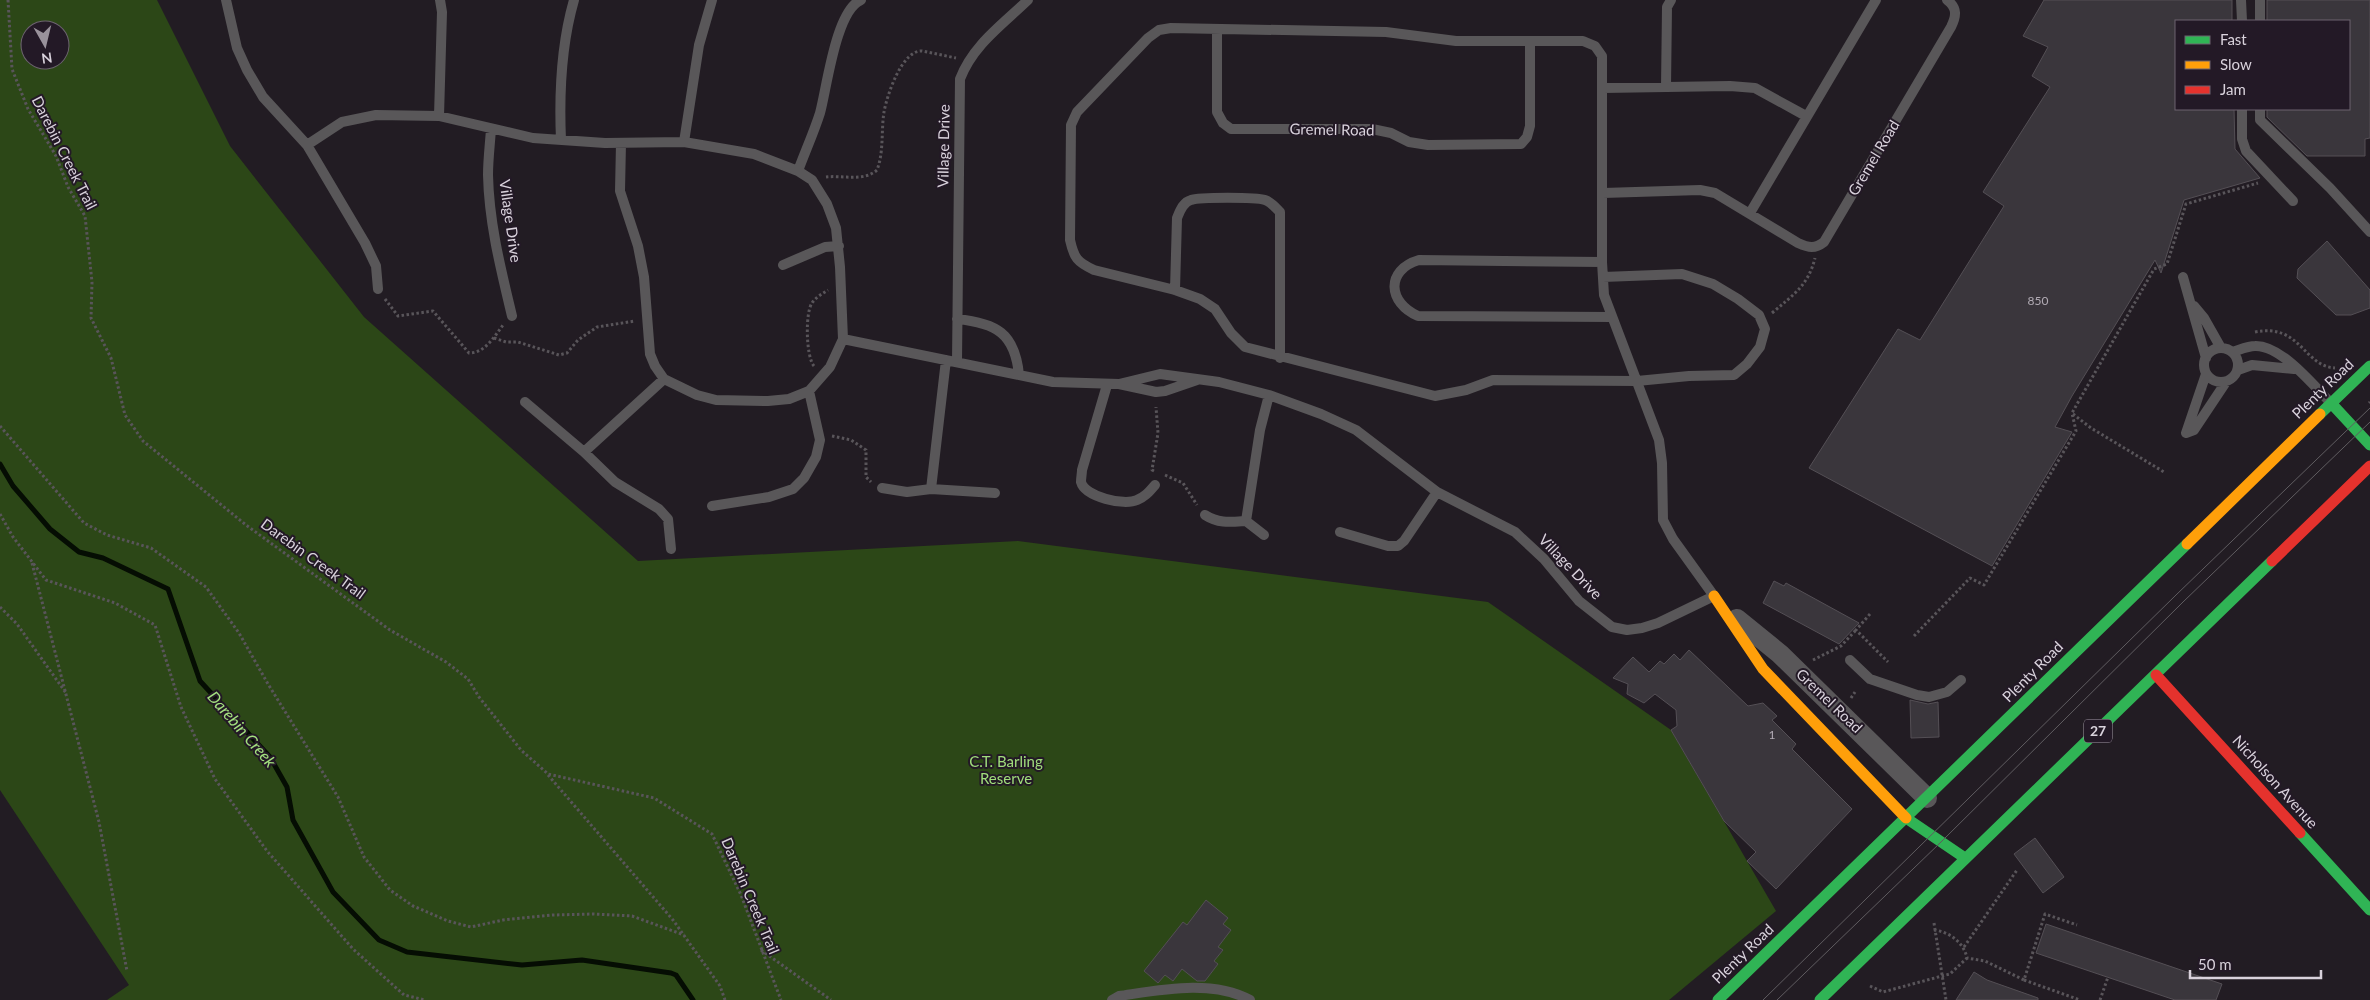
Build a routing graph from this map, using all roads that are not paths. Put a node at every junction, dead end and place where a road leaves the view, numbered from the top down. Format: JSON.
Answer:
{"nodes":[{"id":1,"x":226,"y":0,"type":"edge"},
{"id":2,"x":440,"y":0,"type":"edge"},
{"id":3,"x":574,"y":0,"type":"edge"},
{"id":4,"x":712,"y":0,"type":"edge"},
{"id":5,"x":859,"y":0,"type":"edge"},
{"id":6,"x":1028,"y":0,"type":"edge"},
{"id":7,"x":1671,"y":0,"type":"edge"},
{"id":8,"x":1876,"y":0,"type":"edge"},
{"id":9,"x":1947,"y":0,"type":"edge"},
{"id":10,"x":2241,"y":0,"type":"edge"},
{"id":11,"x":2260,"y":0,"type":"edge"},
{"id":12,"x":2242,"y":20,"type":"edge"},
{"id":13,"x":2260,"y":20,"type":"edge"},
{"id":14,"x":1217,"y":29,"type":"junction"},
{"id":15,"x":1530,"y":41,"type":"junction"},
{"id":16,"x":1666,"y":87,"type":"junction"},
{"id":17,"x":1603,"y":88,"type":"junction"},
{"id":18,"x":2242,"y":110,"type":"edge"},
{"id":19,"x":2260,"y":110,"type":"edge"},
{"id":20,"x":439,"y":116,"type":"junction"},
{"id":21,"x":1806,"y":116,"type":"junction"},
{"id":22,"x":491,"y":128,"type":"junction"},
{"id":23,"x":561,"y":140,"type":"junction"},
{"id":24,"x":684,"y":142,"type":"junction"},
{"id":25,"x":621,"y":143,"type":"junction"},
{"id":26,"x":307,"y":145,"type":"junction"},
{"id":27,"x":798,"y":171,"type":"junction"},
{"id":28,"x":1603,"y":193,"type":"junction"},
{"id":29,"x":2293,"y":201,"type":"dead end"},
{"id":30,"x":1750,"y":213,"type":"junction"},
{"id":31,"x":2370,"y":232,"type":"edge"},
{"id":32,"x":839,"y":246,"type":"junction"},
{"id":33,"x":1602,"y":262,"type":"junction"},
{"id":34,"x":783,"y":265,"type":"dead end"},
{"id":35,"x":1603,"y":277,"type":"junction"},
{"id":36,"x":2183,"y":277,"type":"dead end"},
{"id":37,"x":378,"y":289,"type":"road end"},
{"id":38,"x":1175,"y":290,"type":"junction"},
{"id":39,"x":2192,"y":304,"type":"junction"},
{"id":40,"x":512,"y":314,"type":"road end"},
{"id":41,"x":1612,"y":317,"type":"junction"},
{"id":42,"x":957,"y":319,"type":"junction"},
{"id":43,"x":843,"y":340,"type":"junction"},
{"id":44,"x":2221,"y":348,"type":"junction"},
{"id":45,"x":2232,"y":352,"type":"junction"},
{"id":46,"x":1280,"y":358,"type":"junction"},
{"id":47,"x":2206,"y":358,"type":"junction"},
{"id":48,"x":946,"y":360,"type":"junction"},
{"id":49,"x":957,"y":362,"type":"junction"},
{"id":50,"x":2370,"y":366,"type":"edge"},
{"id":51,"x":2238,"y":370,"type":"junction"},
{"id":52,"x":2300,"y":371,"type":"junction"},
{"id":53,"x":2206,"y":374,"type":"junction"},
{"id":54,"x":1019,"y":375,"type":"junction"},
{"id":55,"x":664,"y":379,"type":"junction"},
{"id":56,"x":1198,"y":379,"type":"junction"},
{"id":57,"x":1636,"y":381,"type":"junction"},
{"id":58,"x":2226,"y":382,"type":"junction"},
{"id":59,"x":1119,"y":384,"type":"junction"},
{"id":60,"x":1107,"y":385,"type":"junction"},
{"id":61,"x":809,"y":391,"type":"junction"},
{"id":62,"x":1269,"y":395,"type":"junction"},
{"id":63,"x":525,"y":402,"type":"dead end"},
{"id":64,"x":2331,"y":403,"type":"junction"},
{"id":65,"x":2370,"y":445,"type":"edge"},
{"id":66,"x":584,"y":452,"type":"junction"},
{"id":67,"x":2370,"y":466,"type":"edge"},
{"id":68,"x":2370,"y":484,"type":"edge"},
{"id":69,"x":1154,"y":485,"type":"dead end"},
{"id":70,"x":882,"y":488,"type":"road end"},
{"id":71,"x":2348,"y":488,"type":"junction"},
{"id":72,"x":931,"y":489,"type":"junction"},
{"id":73,"x":1437,"y":492,"type":"junction"},
{"id":74,"x":995,"y":493,"type":"dead end"},
{"id":75,"x":712,"y":506,"type":"dead end"},
{"id":76,"x":1205,"y":515,"type":"road end"},
{"id":77,"x":1246,"y":521,"type":"junction"},
{"id":78,"x":1340,"y":532,"type":"dead end"},
{"id":79,"x":1264,"y":535,"type":"dead end"},
{"id":80,"x":671,"y":549,"type":"dead end"},
{"id":81,"x":1720,"y":603,"type":"junction"},
{"id":82,"x":1850,"y":660,"type":"dead end"},
{"id":83,"x":2156,"y":675,"type":"junction"},
{"id":84,"x":1962,"y":680,"type":"dead end"},
{"id":85,"x":1931,"y":805,"type":"junction"},
{"id":86,"x":1906,"y":818,"type":"junction"},
{"id":87,"x":1949,"y":834,"type":"dead end"},
{"id":88,"x":1965,"y":858,"type":"junction"},
{"id":89,"x":2370,"y":910,"type":"edge"},
{"id":90,"x":1112,"y":1000,"type":"edge"},
{"id":91,"x":1250,"y":1000,"type":"edge"},
{"id":92,"x":1718,"y":1000,"type":"edge"},
{"id":93,"x":1820,"y":1000,"type":"edge"}],
"edges":[{"from":1,"to":26,"type":"lane"},
{"from":2,"to":20,"type":"lane"},
{"from":3,"to":23,"type":"lane"},
{"from":4,"to":24,"type":"lane"},
{"from":5,"to":27,"type":"lane"},
{"from":6,"to":42,"type":"lane","name":"Village Drive"},
{"from":7,"to":16,"type":"lane"},
{"from":8,"to":21,"type":"lane"},
{"from":9,"to":30,"type":"lane","name":"Gremel Road"},
{"from":10,"to":12,"type":"lane"},
{"from":11,"to":13,"type":"lane"},
{"from":14,"to":15,"type":"lane","name":"Gremel Road"},
{"from":14,"to":15,"type":"lane","name":"Gremel Road"},
{"from":14,"to":38,"type":"lane","name":"Gremel Road"},
{"from":15,"to":17,"type":"lane","name":"Gremel Road"},
{"from":16,"to":17,"type":"lane"},
{"from":16,"to":21,"type":"lane"},
{"from":17,"to":28,"type":"lane","name":"Gremel Road"},
{"from":18,"to":29,"type":"lane"},
{"from":19,"to":31,"type":"lane"},
{"from":20,"to":22,"type":"lane"},
{"from":20,"to":26,"type":"lane"},
{"from":21,"to":30,"type":"lane"},
{"from":22,"to":23,"type":"lane"},
{"from":22,"to":40,"type":"lane","name":"Village Drive"},
{"from":23,"to":25,"type":"lane"},
{"from":24,"to":25,"type":"lane"},
{"from":24,"to":27,"type":"lane"},
{"from":25,"to":55,"type":"lane"},
{"from":26,"to":37,"type":"lane"},
{"from":27,"to":32,"type":"lane"},
{"from":28,"to":30,"type":"lane"},
{"from":28,"to":33,"type":"lane","name":"Gremel Road"},
{"from":32,"to":34,"type":"lane"},
{"from":32,"to":43,"type":"lane"},
{"from":33,"to":35,"type":"lane","name":"Gremel Road"},
{"from":33,"to":41,"type":"lane"},
{"from":35,"to":41,"type":"lane","name":"Gremel Road"},
{"from":35,"to":57,"type":"lane","name":"Gremel Road"},
{"from":36,"to":39,"type":"lane"},
{"from":38,"to":46,"type":"lane","name":"Gremel Road"},
{"from":38,"to":46,"type":"lane"},
{"from":39,"to":44,"type":"lane"},
{"from":39,"to":47,"type":"lane"},
{"from":41,"to":57,"type":"lane","name":"Gremel Road"},
{"from":42,"to":49,"type":"lane","name":"Village Drive"},
{"from":42,"to":54,"type":"lane"},
{"from":43,"to":48,"type":"lane","name":"Village Drive"},
{"from":43,"to":61,"type":"lane"},
{"from":44,"to":45,"type":"lane"},
{"from":44,"to":47,"type":"lane"},
{"from":45,"to":51,"type":"lane"},
{"from":45,"to":52,"type":"lane"},
{"from":46,"to":57,"type":"lane","name":"Gremel Road"},
{"from":47,"to":53,"type":"lane"},
{"from":48,"to":49,"type":"lane","name":"Village Drive"},
{"from":48,"to":72,"type":"lane"},
{"from":49,"to":54,"type":"lane","name":"Village Drive"},
{"from":50,"to":64,"type":"main road","name":"Plenty Road"},
{"from":51,"to":52,"type":"lane"},
{"from":51,"to":58,"type":"lane"},
{"from":52,"to":64,"type":"lane"},
{"from":53,"to":58,"type":"lane"},
{"from":53,"to":58,"type":"lane"},
{"from":54,"to":60,"type":"lane","name":"Village Drive"},
{"from":55,"to":61,"type":"lane"},
{"from":55,"to":66,"type":"lane"},
{"from":56,"to":59,"type":"lane","name":"Village Drive"},
{"from":56,"to":59,"type":"lane","name":"Village Drive"},
{"from":56,"to":62,"type":"lane","name":"Village Drive"},
{"from":57,"to":81,"type":"lane","name":"Gremel Road"},
{"from":59,"to":60,"type":"lane","name":"Village Drive"},
{"from":60,"to":69,"type":"lane"},
{"from":61,"to":75,"type":"lane"},
{"from":62,"to":73,"type":"lane","name":"Village Drive"},
{"from":62,"to":77,"type":"lane"},
{"from":63,"to":66,"type":"lane"},
{"from":64,"to":65,"type":"main road"},
{"from":64,"to":85,"type":"main road","name":"Plenty Road"},
{"from":66,"to":80,"type":"lane"},
{"from":67,"to":71,"type":"main road","number":"27"},
{"from":68,"to":71,"type":"street"},
{"from":70,"to":72,"type":"lane"},
{"from":71,"to":83,"type":"main road","number":"27"},
{"from":72,"to":74,"type":"lane"},
{"from":73,"to":78,"type":"lane"},
{"from":73,"to":81,"type":"lane","name":"Village Drive"},
{"from":76,"to":77,"type":"lane"},
{"from":77,"to":79,"type":"lane"},
{"from":81,"to":85,"type":"street","name":"Gremel Road"},
{"from":81,"to":86,"type":"main road","name":"Gremel Road"},
{"from":82,"to":84,"type":"lane"},
{"from":83,"to":88,"type":"main road","number":"27"},
{"from":83,"to":89,"type":"main road","name":"Nicholson Avenue"},
{"from":85,"to":86,"type":"main road","name":"Plenty Road"},
{"from":86,"to":88,"type":"main road","name":"Gremel Road"},
{"from":86,"to":92,"type":"main road","name":"Plenty Road"},
{"from":87,"to":88,"type":"main road"},
{"from":88,"to":93,"type":"main road","number":"27"},
{"from":90,"to":91,"type":"lane"}]}
